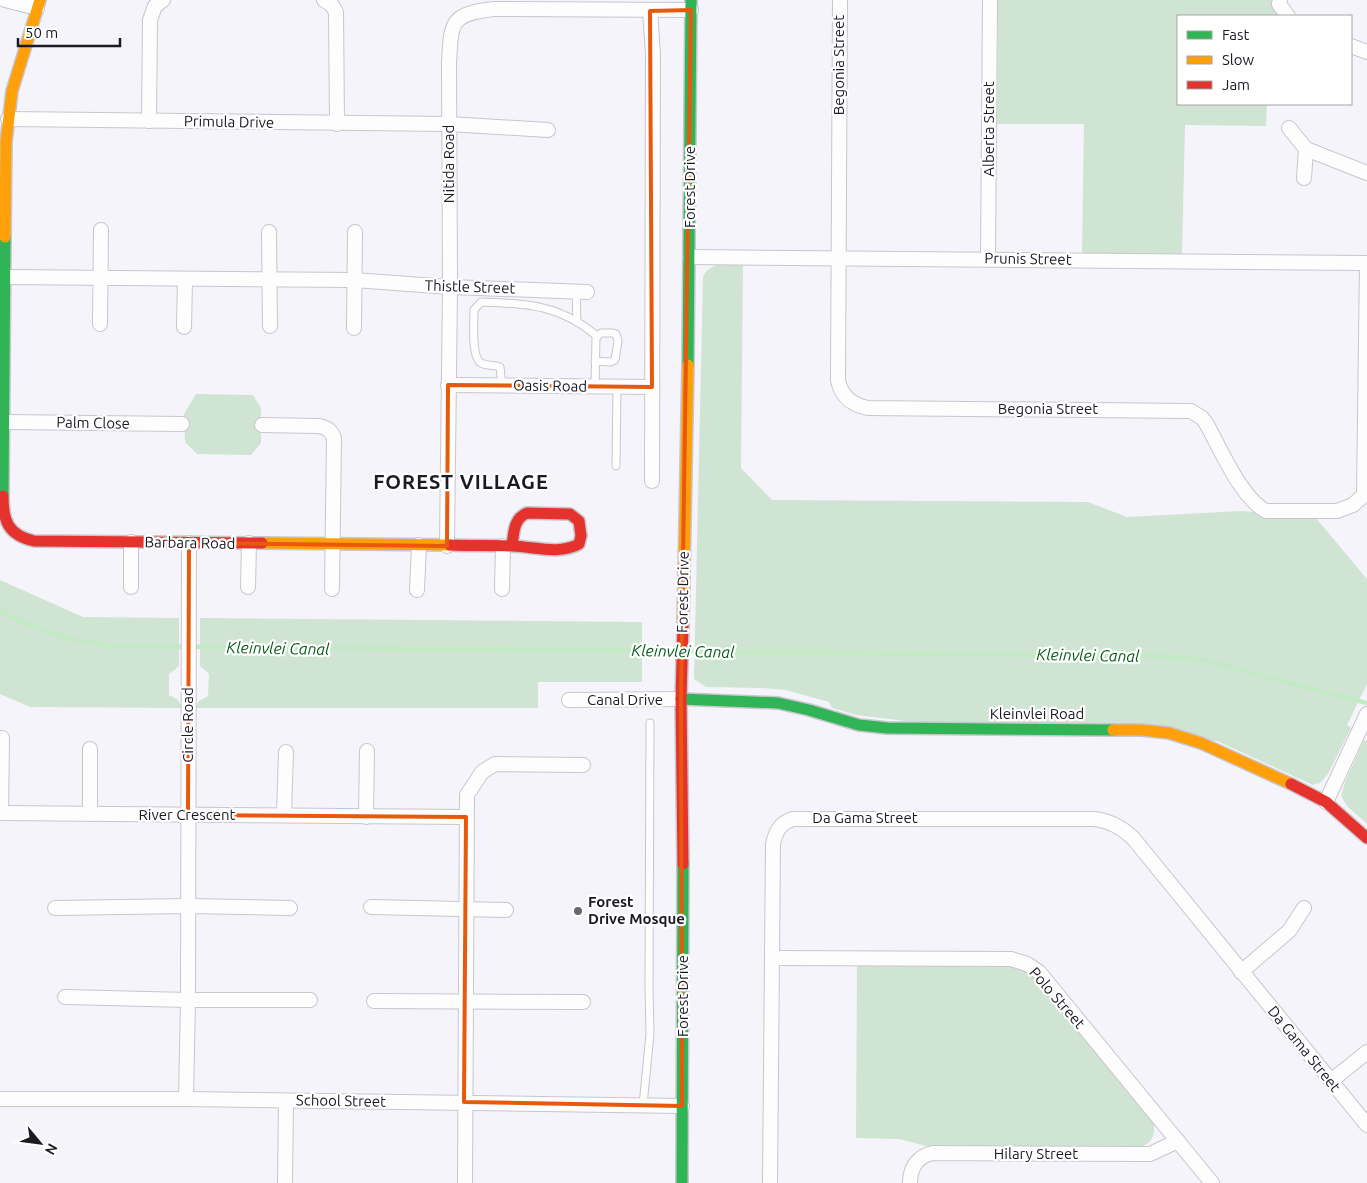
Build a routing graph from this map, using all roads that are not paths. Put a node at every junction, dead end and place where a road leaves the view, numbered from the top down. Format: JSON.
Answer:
{"nodes":[{"id":1,"x":5,"y":0,"type":"edge"},
{"id":2,"x":163,"y":0,"type":"edge"},
{"id":3,"x":324,"y":0,"type":"edge"},
{"id":4,"x":840,"y":0,"type":"edge"},
{"id":5,"x":990,"y":0,"type":"edge"},
{"id":6,"x":1280,"y":0,"type":"edge"},
{"id":7,"x":38,"y":4,"type":"edge"},
{"id":8,"x":691,"y":5,"type":"edge"},
{"id":9,"x":650,"y":11,"type":"junction"},
{"id":10,"x":1287,"y":15,"type":"edge"},
{"id":11,"x":1352,"y":46,"type":"edge"},
{"id":12,"x":1367,"y":52,"type":"edge"},
{"id":13,"x":8,"y":119,"type":"junction"},
{"id":14,"x":150,"y":121,"type":"junction"},
{"id":15,"x":337,"y":124,"type":"junction"},
{"id":16,"x":449,"y":124,"type":"junction"},
{"id":17,"x":1289,"y":128,"type":"dead end"},
{"id":18,"x":548,"y":130,"type":"dead end"},
{"id":19,"x":1306,"y":149,"type":"junction"},
{"id":20,"x":1367,"y":173,"type":"edge"},
{"id":21,"x":1304,"y":178,"type":"dead end"},
{"id":22,"x":101,"y":230,"type":"dead end"},
{"id":23,"x":269,"y":232,"type":"dead end"},
{"id":24,"x":354,"y":232,"type":"dead end"},
{"id":25,"x":690,"y":257,"type":"junction"},
{"id":26,"x":838,"y":257,"type":"junction"},
{"id":27,"x":988,"y":259,"type":"junction"},
{"id":28,"x":1367,"y":263,"type":"edge"},
{"id":29,"x":5,"y":277,"type":"junction"},
{"id":30,"x":100,"y":278,"type":"junction"},
{"id":31,"x":185,"y":279,"type":"junction"},
{"id":32,"x":270,"y":280,"type":"junction"},
{"id":33,"x":354,"y":280,"type":"junction"},
{"id":34,"x":450,"y":287,"type":"junction"},
{"id":35,"x":581,"y":291,"type":"joint"},
{"id":36,"x":577,"y":322,"type":"junction"},
{"id":37,"x":100,"y":324,"type":"dead end"},
{"id":38,"x":270,"y":326,"type":"dead end"},
{"id":39,"x":184,"y":327,"type":"dead end"},
{"id":40,"x":354,"y":328,"type":"dead end"},
{"id":41,"x":597,"y":336,"type":"junction"},
{"id":42,"x":595,"y":361,"type":"junction"},
{"id":43,"x":448,"y":385,"type":"junction"},
{"id":44,"x":502,"y":386,"type":"junction"},
{"id":45,"x":594,"y":387,"type":"junction"},
{"id":46,"x":617,"y":387,"type":"junction"},
{"id":47,"x":652,"y":387,"type":"junction"},
{"id":48,"x":4,"y":422,"type":"junction"},
{"id":49,"x":182,"y":424,"type":"dead end"},
{"id":50,"x":262,"y":425,"type":"dead end"},
{"id":51,"x":616,"y":466,"type":"dead end"},
{"id":52,"x":2,"y":468,"type":"edge"},
{"id":53,"x":652,"y":480,"type":"dead end"},
{"id":54,"x":131,"y":542,"type":"junction"},
{"id":55,"x":188,"y":543,"type":"junction"},
{"id":56,"x":249,"y":543,"type":"junction"},
{"id":57,"x":333,"y":544,"type":"junction"},
{"id":58,"x":419,"y":545,"type":"junction"},
{"id":59,"x":447,"y":546,"type":"junction"},
{"id":60,"x":508,"y":546,"type":"junction"},
{"id":61,"x":131,"y":586,"type":"dead end"},
{"id":62,"x":248,"y":588,"type":"dead end"},
{"id":63,"x":332,"y":589,"type":"dead end"},
{"id":64,"x":502,"y":589,"type":"dead end"},
{"id":65,"x":417,"y":590,"type":"dead end"},
{"id":66,"x":681,"y":699,"type":"junction"},
{"id":67,"x":569,"y":700,"type":"dead end"},
{"id":68,"x":1367,"y":714,"type":"edge"},
{"id":69,"x":650,"y":723,"type":"dead end"},
{"id":70,"x":2,"y":738,"type":"dead end"},
{"id":71,"x":90,"y":749,"type":"dead end"},
{"id":72,"x":367,"y":751,"type":"dead end"},
{"id":73,"x":286,"y":752,"type":"dead end"},
{"id":74,"x":583,"y":765,"type":"dead end"},
{"id":75,"x":1326,"y":802,"type":"junction"},
{"id":76,"x":0,"y":814,"type":"edge"},
{"id":77,"x":90,"y":814,"type":"junction"},
{"id":78,"x":188,"y":815,"type":"junction"},
{"id":79,"x":284,"y":816,"type":"junction"},
{"id":80,"x":366,"y":816,"type":"junction"},
{"id":81,"x":466,"y":817,"type":"junction"},
{"id":82,"x":1367,"y":838,"type":"edge"},
{"id":83,"x":187,"y":906,"type":"junction"},
{"id":84,"x":371,"y":907,"type":"dead end"},
{"id":85,"x":55,"y":908,"type":"dead end"},
{"id":86,"x":290,"y":908,"type":"dead end"},
{"id":87,"x":1304,"y":908,"type":"dead end"},
{"id":88,"x":466,"y":909,"type":"junction"},
{"id":89,"x":506,"y":910,"type":"dead end"},
{"id":90,"x":772,"y":958,"type":"junction"},
{"id":91,"x":1241,"y":972,"type":"junction"},
{"id":92,"x":64,"y":997,"type":"dead end"},
{"id":93,"x":188,"y":1000,"type":"junction"},
{"id":94,"x":310,"y":1000,"type":"dead end"},
{"id":95,"x":374,"y":1001,"type":"dead end"},
{"id":96,"x":465,"y":1002,"type":"junction"},
{"id":97,"x":583,"y":1002,"type":"dead end"},
{"id":98,"x":1367,"y":1052,"type":"edge"},
{"id":99,"x":1331,"y":1081,"type":"junction"},
{"id":100,"x":0,"y":1099,"type":"edge"},
{"id":101,"x":186,"y":1099,"type":"junction"},
{"id":102,"x":286,"y":1101,"type":"junction"},
{"id":103,"x":464,"y":1102,"type":"junction"},
{"id":104,"x":643,"y":1105,"type":"junction"},
{"id":105,"x":682,"y":1106,"type":"junction"},
{"id":106,"x":1367,"y":1125,"type":"edge"},
{"id":107,"x":1178,"y":1142,"type":"junction"},
{"id":108,"x":285,"y":1183,"type":"edge"},
{"id":109,"x":464,"y":1183,"type":"edge"},
{"id":110,"x":682,"y":1183,"type":"edge"},
{"id":111,"x":770,"y":1183,"type":"edge"},
{"id":112,"x":910,"y":1183,"type":"edge"},
{"id":113,"x":1212,"y":1183,"type":"edge"}],
"edges":[{"from":1,"to":7,"type":"street"},
{"from":2,"to":14,"type":"street"},
{"from":3,"to":15,"type":"street"},
{"from":4,"to":26,"type":"street","name":"Begonia Street"},
{"from":5,"to":27,"type":"street","name":"Alberta Street"},
{"from":6,"to":10,"type":"street"},
{"from":7,"to":13,"type":"street"},
{"from":8,"to":9,"type":"street","name":"Nitida Road"},
{"from":8,"to":25,"type":"street","name":"Forest Drive"},
{"from":9,"to":16,"type":"street","name":"Nitida Road"},
{"from":9,"to":47,"type":"street"},
{"from":11,"to":12,"type":"street"},
{"from":13,"to":14,"type":"street","name":"Primula Drive"},
{"from":13,"to":29,"type":"street"},
{"from":14,"to":15,"type":"street","name":"Primula Drive"},
{"from":15,"to":16,"type":"street","name":"Primula Drive"},
{"from":16,"to":18,"type":"street","name":"Primula Drive"},
{"from":16,"to":34,"type":"street","name":"Nitida Road"},
{"from":17,"to":19,"type":"street"},
{"from":19,"to":20,"type":"street"},
{"from":19,"to":21,"type":"street"},
{"from":22,"to":30,"type":"street"},
{"from":23,"to":32,"type":"street"},
{"from":24,"to":33,"type":"street"},
{"from":25,"to":26,"type":"street","name":"Prunis Street"},
{"from":25,"to":66,"type":"street","name":"Forest Drive"},
{"from":26,"to":27,"type":"street","name":"Prunis Street"},
{"from":26,"to":28,"type":"street","name":"Begonia Street"},
{"from":27,"to":28,"type":"street","name":"Prunis Street"},
{"from":29,"to":30,"type":"street","name":"Thistle Street"},
{"from":29,"to":48,"type":"street"},
{"from":30,"to":31,"type":"street","name":"Thistle Street"},
{"from":30,"to":37,"type":"street"},
{"from":31,"to":32,"type":"street","name":"Thistle Street"},
{"from":31,"to":39,"type":"street"},
{"from":32,"to":33,"type":"street","name":"Thistle Street"},
{"from":32,"to":38,"type":"street"},
{"from":33,"to":34,"type":"street","name":"Thistle Street"},
{"from":33,"to":40,"type":"street"},
{"from":34,"to":35,"type":"street","name":"Thistle Street"},
{"from":34,"to":43,"type":"street","name":"Nitida Road"},
{"from":35,"to":36,"type":"lane"},
{"from":36,"to":41,"type":"lane"},
{"from":36,"to":44,"type":"lane"},
{"from":41,"to":42,"type":"lane"},
{"from":41,"to":42,"type":"lane"},
{"from":42,"to":45,"type":"lane"},
{"from":43,"to":44,"type":"street","name":"Oasis Road"},
{"from":43,"to":59,"type":"street","name":"Nitida Road"},
{"from":44,"to":45,"type":"street","name":"Oasis Road"},
{"from":45,"to":46,"type":"street","name":"Oasis Road"},
{"from":46,"to":47,"type":"street","name":"Oasis Road"},
{"from":46,"to":51,"type":"lane"},
{"from":47,"to":53,"type":"street"},
{"from":48,"to":49,"type":"street","name":"Palm Close"},
{"from":48,"to":52,"type":"street"},
{"from":50,"to":57,"type":"street"},
{"from":52,"to":54,"type":"street","name":"Barbara Road"},
{"from":54,"to":55,"type":"street","name":"Barbara Road"},
{"from":54,"to":61,"type":"street","name":"Barbara Road"},
{"from":55,"to":56,"type":"street","name":"Barbara Road"},
{"from":55,"to":78,"type":"street","name":"Circle Road"},
{"from":56,"to":57,"type":"street","name":"Barbara Road"},
{"from":56,"to":62,"type":"street","name":"Barbara Road"},
{"from":57,"to":58,"type":"street","name":"Barbara Road"},
{"from":57,"to":63,"type":"street"},
{"from":58,"to":59,"type":"street","name":"Barbara Road"},
{"from":58,"to":65,"type":"street"},
{"from":59,"to":60,"type":"street","name":"Barbara Road"},
{"from":60,"to":60,"type":"street","name":"Barbara Road"},
{"from":60,"to":64,"type":"street","name":"Barbara Road"},
{"from":66,"to":67,"type":"street","name":"Canal Drive"},
{"from":66,"to":75,"type":"street","name":"Kleinvlei Road"},
{"from":66,"to":105,"type":"street","name":"Forest Drive"},
{"from":68,"to":75,"type":"street"},
{"from":69,"to":104,"type":"lane"},
{"from":70,"to":76,"type":"street","name":"River Crescent"},
{"from":71,"to":77,"type":"street"},
{"from":72,"to":80,"type":"street"},
{"from":73,"to":79,"type":"street"},
{"from":74,"to":81,"type":"street"},
{"from":75,"to":82,"type":"street","name":"Kleinvlei Road"},
{"from":76,"to":77,"type":"street","name":"River Crescent"},
{"from":77,"to":78,"type":"street","name":"River Crescent"},
{"from":78,"to":79,"type":"street","name":"River Crescent"},
{"from":78,"to":83,"type":"street","name":"Circle Road"},
{"from":79,"to":80,"type":"street","name":"River Crescent"},
{"from":80,"to":81,"type":"street","name":"River Crescent"},
{"from":81,"to":88,"type":"street"},
{"from":83,"to":85,"type":"street"},
{"from":83,"to":86,"type":"street"},
{"from":83,"to":93,"type":"street","name":"Circle Road"},
{"from":84,"to":88,"type":"street"},
{"from":87,"to":91,"type":"street"},
{"from":88,"to":89,"type":"street"},
{"from":88,"to":96,"type":"street"},
{"from":90,"to":91,"type":"street","name":"Da Gama Street"},
{"from":90,"to":107,"type":"street","name":"Polo Street"},
{"from":90,"to":111,"type":"street","name":"Da Gama Street"},
{"from":91,"to":99,"type":"street","name":"Da Gama Street"},
{"from":92,"to":93,"type":"street"},
{"from":93,"to":94,"type":"street"},
{"from":93,"to":101,"type":"street","name":"Circle Road"},
{"from":95,"to":96,"type":"street"},
{"from":96,"to":97,"type":"street"},
{"from":96,"to":103,"type":"street"},
{"from":98,"to":99,"type":"street"},
{"from":99,"to":106,"type":"street","name":"Da Gama Street"},
{"from":100,"to":101,"type":"street","name":"School Street"},
{"from":101,"to":102,"type":"street","name":"School Street"},
{"from":102,"to":103,"type":"street","name":"School Street"},
{"from":102,"to":108,"type":"street"},
{"from":103,"to":104,"type":"street","name":"School Street"},
{"from":103,"to":109,"type":"street"},
{"from":104,"to":105,"type":"street","name":"School Street"},
{"from":105,"to":110,"type":"street","name":"Forest Drive"},
{"from":107,"to":112,"type":"street","name":"Hilary Street"},
{"from":107,"to":113,"type":"street","name":"Polo Street"}]}
